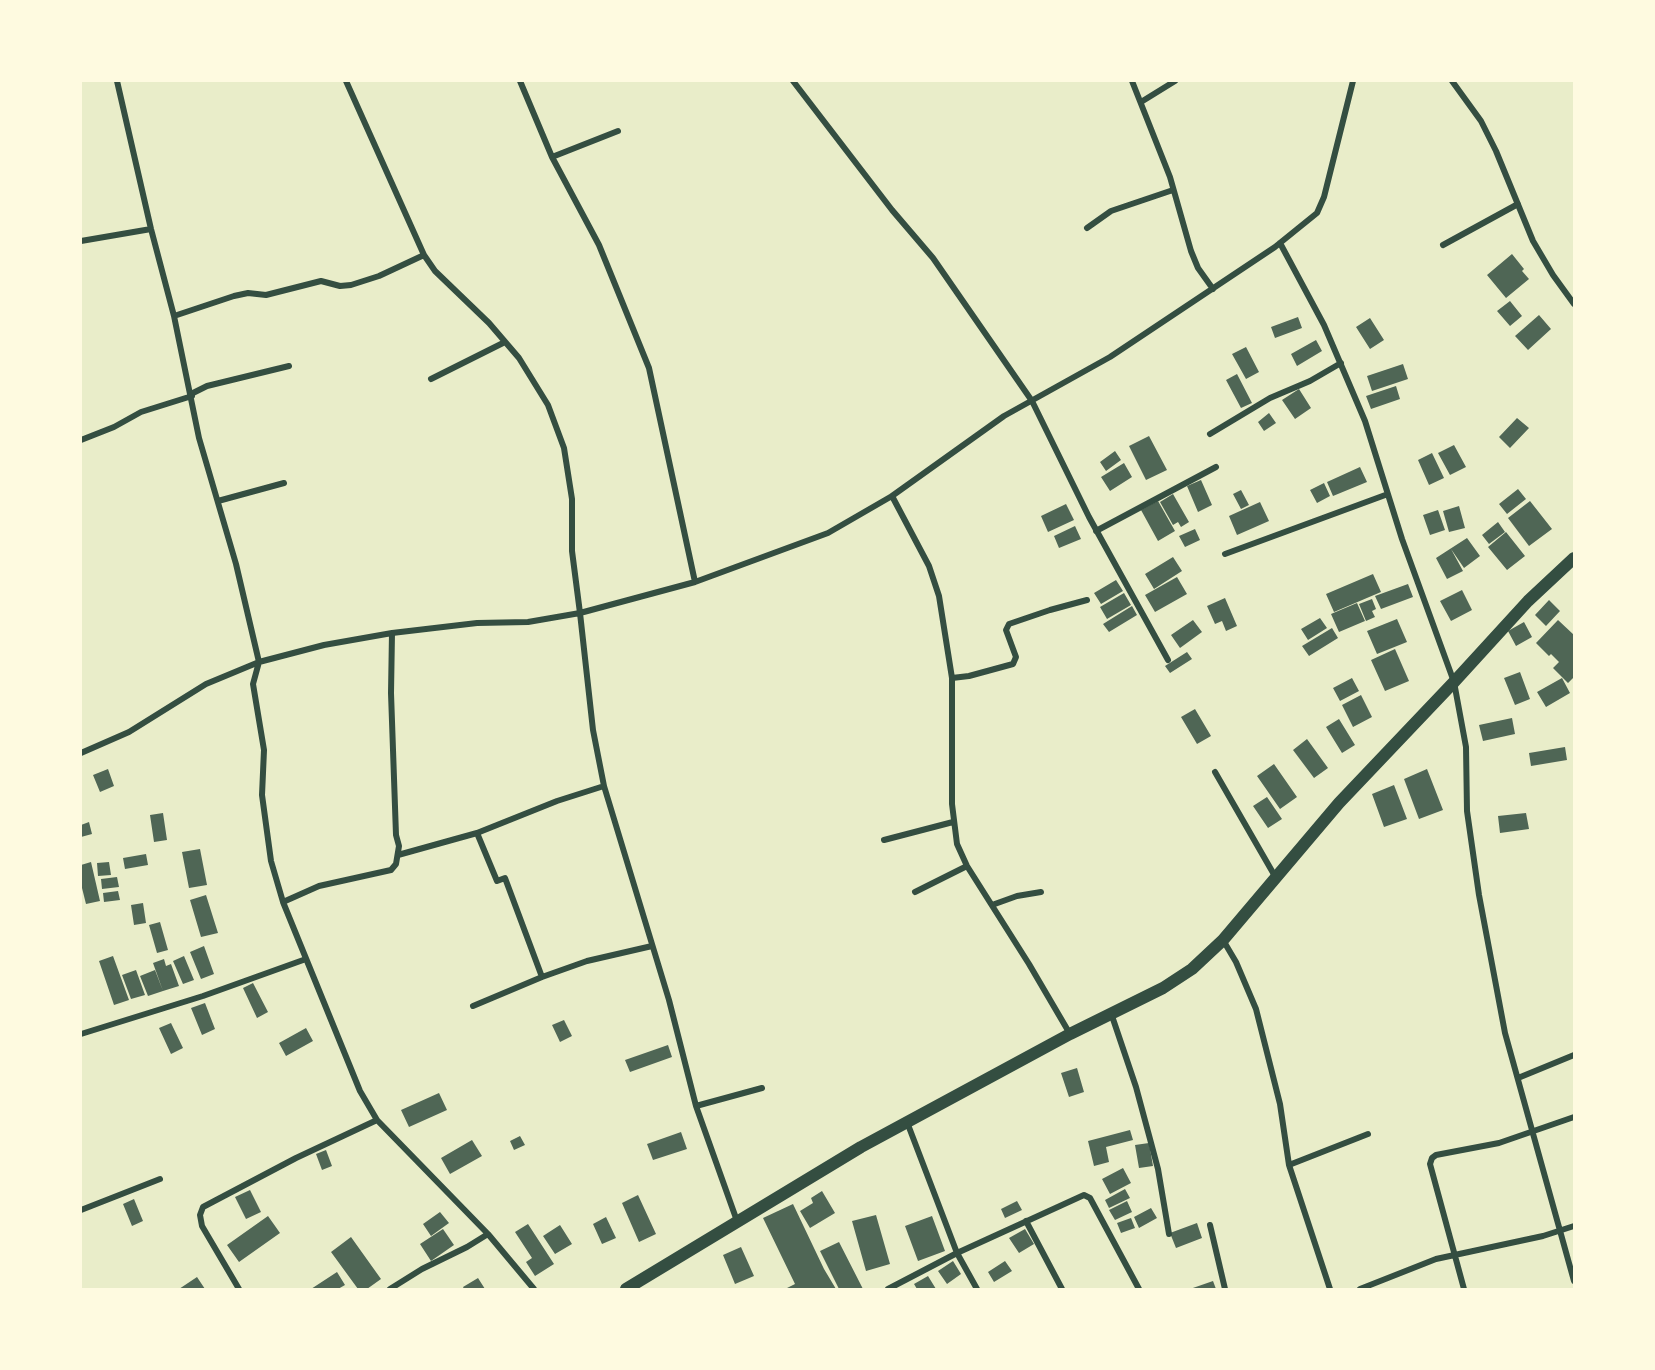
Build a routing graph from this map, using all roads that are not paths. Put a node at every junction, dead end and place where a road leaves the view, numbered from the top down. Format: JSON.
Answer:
{"nodes":[{"id":1,"x":117,"y":81,"type":"edge"},
{"id":2,"x":346,"y":81,"type":"edge"},
{"id":3,"x":520,"y":81,"type":"edge"},
{"id":4,"x":793,"y":81,"type":"edge"},
{"id":5,"x":1132,"y":81,"type":"edge"},
{"id":6,"x":1175,"y":81,"type":"edge"},
{"id":7,"x":1353,"y":81,"type":"edge"},
{"id":8,"x":1452,"y":81,"type":"edge"},
{"id":9,"x":1141,"y":102,"type":"junction"},
{"id":10,"x":618,"y":131,"type":"dead end"},
{"id":11,"x":552,"y":157,"type":"junction"},
{"id":12,"x":1173,"y":190,"type":"junction"},
{"id":13,"x":1518,"y":204,"type":"junction"},
{"id":14,"x":1086,"y":228,"type":"dead end"},
{"id":15,"x":151,"y":229,"type":"junction"},
{"id":16,"x":81,"y":240,"type":"edge"},
{"id":17,"x":1280,"y":243,"type":"junction"},
{"id":18,"x":1443,"y":245,"type":"dead end"},
{"id":19,"x":424,"y":255,"type":"junction"},
{"id":20,"x":1213,"y":289,"type":"junction"},
{"id":21,"x":1574,"y":304,"type":"edge"},
{"id":22,"x":174,"y":316,"type":"junction"},
{"id":23,"x":505,"y":342,"type":"junction"},
{"id":24,"x":1341,"y":363,"type":"junction"},
{"id":25,"x":289,"y":366,"type":"dead end"},
{"id":26,"x":431,"y":379,"type":"dead end"},
{"id":27,"x":191,"y":395,"type":"junction"},
{"id":28,"x":1032,"y":401,"type":"junction"},
{"id":29,"x":1210,"y":434,"type":"dead end"},
{"id":30,"x":81,"y":440,"type":"edge"},
{"id":31,"x":1216,"y":467,"type":"dead end"},
{"id":32,"x":284,"y":483,"type":"dead end"},
{"id":33,"x":1388,"y":494,"type":"junction"},
{"id":34,"x":892,"y":496,"type":"junction"},
{"id":35,"x":218,"y":501,"type":"junction"},
{"id":36,"x":1096,"y":531,"type":"junction"},
{"id":37,"x":1225,"y":554,"type":"dead end"},
{"id":38,"x":1574,"y":558,"type":"edge"},
{"id":39,"x":695,"y":582,"type":"junction"},
{"id":40,"x":1087,"y":600,"type":"dead end"},
{"id":41,"x":580,"y":613,"type":"junction"},
{"id":42,"x":392,"y":633,"type":"junction"},
{"id":43,"x":1168,"y":660,"type":"dead end"},
{"id":44,"x":260,"y":662,"type":"junction"},
{"id":45,"x":952,"y":678,"type":"junction"},
{"id":46,"x":1454,"y":682,"type":"junction"},
{"id":47,"x":81,"y":753,"type":"edge"},
{"id":48,"x":1215,"y":772,"type":"dead end"},
{"id":49,"x":604,"y":786,"type":"junction"},
{"id":50,"x":953,"y":822,"type":"junction"},
{"id":51,"x":477,"y":833,"type":"junction"},
{"id":52,"x":884,"y":840,"type":"dead end"},
{"id":53,"x":398,"y":855,"type":"junction"},
{"id":54,"x":967,"y":866,"type":"junction"},
{"id":55,"x":1276,"y":879,"type":"junction"},
{"id":56,"x":915,"y":892,"type":"dead end"},
{"id":57,"x":1041,"y":892,"type":"dead end"},
{"id":58,"x":283,"y":902,"type":"junction"},
{"id":59,"x":992,"y":905,"type":"junction"},
{"id":60,"x":1223,"y":940,"type":"junction"},
{"id":61,"x":651,"y":946,"type":"junction"},
{"id":62,"x":306,"y":959,"type":"junction"},
{"id":63,"x":542,"y":977,"type":"junction"},
{"id":64,"x":473,"y":1006,"type":"dead end"},
{"id":65,"x":1111,"y":1012,"type":"junction"},
{"id":66,"x":81,"y":1034,"type":"edge"},
{"id":67,"x":1070,"y":1034,"type":"junction"},
{"id":68,"x":1574,"y":1055,"type":"edge"},
{"id":69,"x":1518,"y":1078,"type":"junction"},
{"id":70,"x":762,"y":1088,"type":"dead end"},
{"id":71,"x":696,"y":1106,"type":"junction"},
{"id":72,"x":1574,"y":1117,"type":"edge"},
{"id":73,"x":377,"y":1120,"type":"junction"},
{"id":74,"x":907,"y":1122,"type":"junction"},
{"id":75,"x":1532,"y":1133,"type":"junction"},
{"id":76,"x":1368,"y":1134,"type":"dead end"},
{"id":77,"x":1289,"y":1165,"type":"junction"},
{"id":78,"x":160,"y":1179,"type":"dead end"},
{"id":79,"x":81,"y":1210,"type":"edge"},
{"id":80,"x":737,"y":1221,"type":"junction"},
{"id":81,"x":1026,"y":1221,"type":"junction"},
{"id":82,"x":1210,"y":1225,"type":"dead end"},
{"id":83,"x":1574,"y":1226,"type":"edge"},
{"id":84,"x":1561,"y":1230,"type":"junction"},
{"id":85,"x":488,"y":1234,"type":"junction"},
{"id":86,"x":1169,"y":1234,"type":"dead end"},
{"id":87,"x":957,"y":1253,"type":"junction"},
{"id":88,"x":1454,"y":1256,"type":"junction"},
{"id":89,"x":1574,"y":1281,"type":"edge"},
{"id":90,"x":897,"y":1287,"type":"edge"},
{"id":91,"x":239,"y":1289,"type":"edge"},
{"id":92,"x":390,"y":1289,"type":"edge"},
{"id":93,"x":534,"y":1289,"type":"edge"},
{"id":94,"x":626,"y":1289,"type":"edge"},
{"id":95,"x":888,"y":1289,"type":"edge"},
{"id":96,"x":977,"y":1289,"type":"edge"},
{"id":97,"x":1062,"y":1289,"type":"edge"},
{"id":98,"x":1139,"y":1289,"type":"edge"},
{"id":99,"x":1225,"y":1289,"type":"edge"},
{"id":100,"x":1330,"y":1289,"type":"edge"},
{"id":101,"x":1360,"y":1289,"type":"edge"},
{"id":102,"x":1464,"y":1289,"type":"edge"}],
"edges":[{"from":1,"to":15,"type":"street"},
{"from":2,"to":19,"type":"street"},
{"from":3,"to":11,"type":"street"},
{"from":4,"to":28,"type":"street"},
{"from":5,"to":9,"type":"street"},
{"from":6,"to":9,"type":"street"},
{"from":7,"to":17,"type":"street"},
{"from":8,"to":13,"type":"street"},
{"from":9,"to":12,"type":"street"},
{"from":10,"to":11,"type":"street"},
{"from":11,"to":39,"type":"street"},
{"from":12,"to":14,"type":"street"},
{"from":12,"to":20,"type":"street"},
{"from":13,"to":18,"type":"street"},
{"from":13,"to":21,"type":"street"},
{"from":15,"to":16,"type":"street"},
{"from":15,"to":22,"type":"street"},
{"from":17,"to":20,"type":"street"},
{"from":17,"to":24,"type":"street"},
{"from":19,"to":22,"type":"street"},
{"from":19,"to":23,"type":"street"},
{"from":20,"to":28,"type":"street"},
{"from":22,"to":27,"type":"street"},
{"from":23,"to":26,"type":"street"},
{"from":23,"to":41,"type":"street"},
{"from":24,"to":29,"type":"street"},
{"from":24,"to":33,"type":"street"},
{"from":25,"to":27,"type":"street"},
{"from":27,"to":30,"type":"street"},
{"from":27,"to":35,"type":"street"},
{"from":28,"to":34,"type":"street"},
{"from":28,"to":36,"type":"street"},
{"from":31,"to":36,"type":"street"},
{"from":32,"to":35,"type":"street"},
{"from":33,"to":37,"type":"street"},
{"from":33,"to":46,"type":"street"},
{"from":34,"to":39,"type":"street"},
{"from":34,"to":45,"type":"street"},
{"from":35,"to":44,"type":"street"},
{"from":36,"to":43,"type":"street"},
{"from":38,"to":46,"type":"main road"},
{"from":39,"to":41,"type":"street"},
{"from":40,"to":45,"type":"street"},
{"from":41,"to":42,"type":"street"},
{"from":41,"to":49,"type":"street"},
{"from":42,"to":44,"type":"street"},
{"from":42,"to":53,"type":"street"},
{"from":44,"to":47,"type":"street"},
{"from":44,"to":58,"type":"street"},
{"from":45,"to":50,"type":"street"},
{"from":46,"to":55,"type":"main road"},
{"from":46,"to":69,"type":"street"},
{"from":48,"to":55,"type":"street"},
{"from":49,"to":51,"type":"street"},
{"from":49,"to":61,"type":"street"},
{"from":50,"to":52,"type":"street"},
{"from":50,"to":54,"type":"street"},
{"from":51,"to":53,"type":"street"},
{"from":51,"to":63,"type":"street"},
{"from":53,"to":58,"type":"street"},
{"from":54,"to":56,"type":"street"},
{"from":54,"to":59,"type":"street"},
{"from":55,"to":60,"type":"main road"},
{"from":57,"to":59,"type":"street"},
{"from":58,"to":62,"type":"street"},
{"from":59,"to":67,"type":"street"},
{"from":60,"to":65,"type":"main road"},
{"from":60,"to":77,"type":"street"},
{"from":61,"to":63,"type":"street"},
{"from":61,"to":71,"type":"street"},
{"from":62,"to":66,"type":"street"},
{"from":62,"to":73,"type":"street"},
{"from":63,"to":64,"type":"street"},
{"from":65,"to":67,"type":"main road"},
{"from":65,"to":86,"type":"street"},
{"from":67,"to":74,"type":"main road"},
{"from":68,"to":69,"type":"street"},
{"from":69,"to":75,"type":"street"},
{"from":70,"to":71,"type":"street"},
{"from":71,"to":80,"type":"street"},
{"from":72,"to":75,"type":"street"},
{"from":73,"to":85,"type":"street"},
{"from":73,"to":91,"type":"street"},
{"from":74,"to":80,"type":"main road"},
{"from":74,"to":87,"type":"street"},
{"from":75,"to":84,"type":"street"},
{"from":75,"to":88,"type":"street"},
{"from":76,"to":77,"type":"street"},
{"from":77,"to":100,"type":"street"},
{"from":78,"to":79,"type":"street"},
{"from":80,"to":94,"type":"main road"},
{"from":81,"to":87,"type":"street"},
{"from":81,"to":97,"type":"street"},
{"from":81,"to":98,"type":"street"},
{"from":82,"to":99,"type":"street"},
{"from":83,"to":84,"type":"street"},
{"from":84,"to":88,"type":"street"},
{"from":84,"to":89,"type":"street"},
{"from":85,"to":92,"type":"street"},
{"from":85,"to":93,"type":"street"},
{"from":87,"to":90,"type":"street"},
{"from":87,"to":96,"type":"street"},
{"from":88,"to":101,"type":"street"},
{"from":88,"to":102,"type":"street"},
{"from":90,"to":95,"type":"street"}]}
